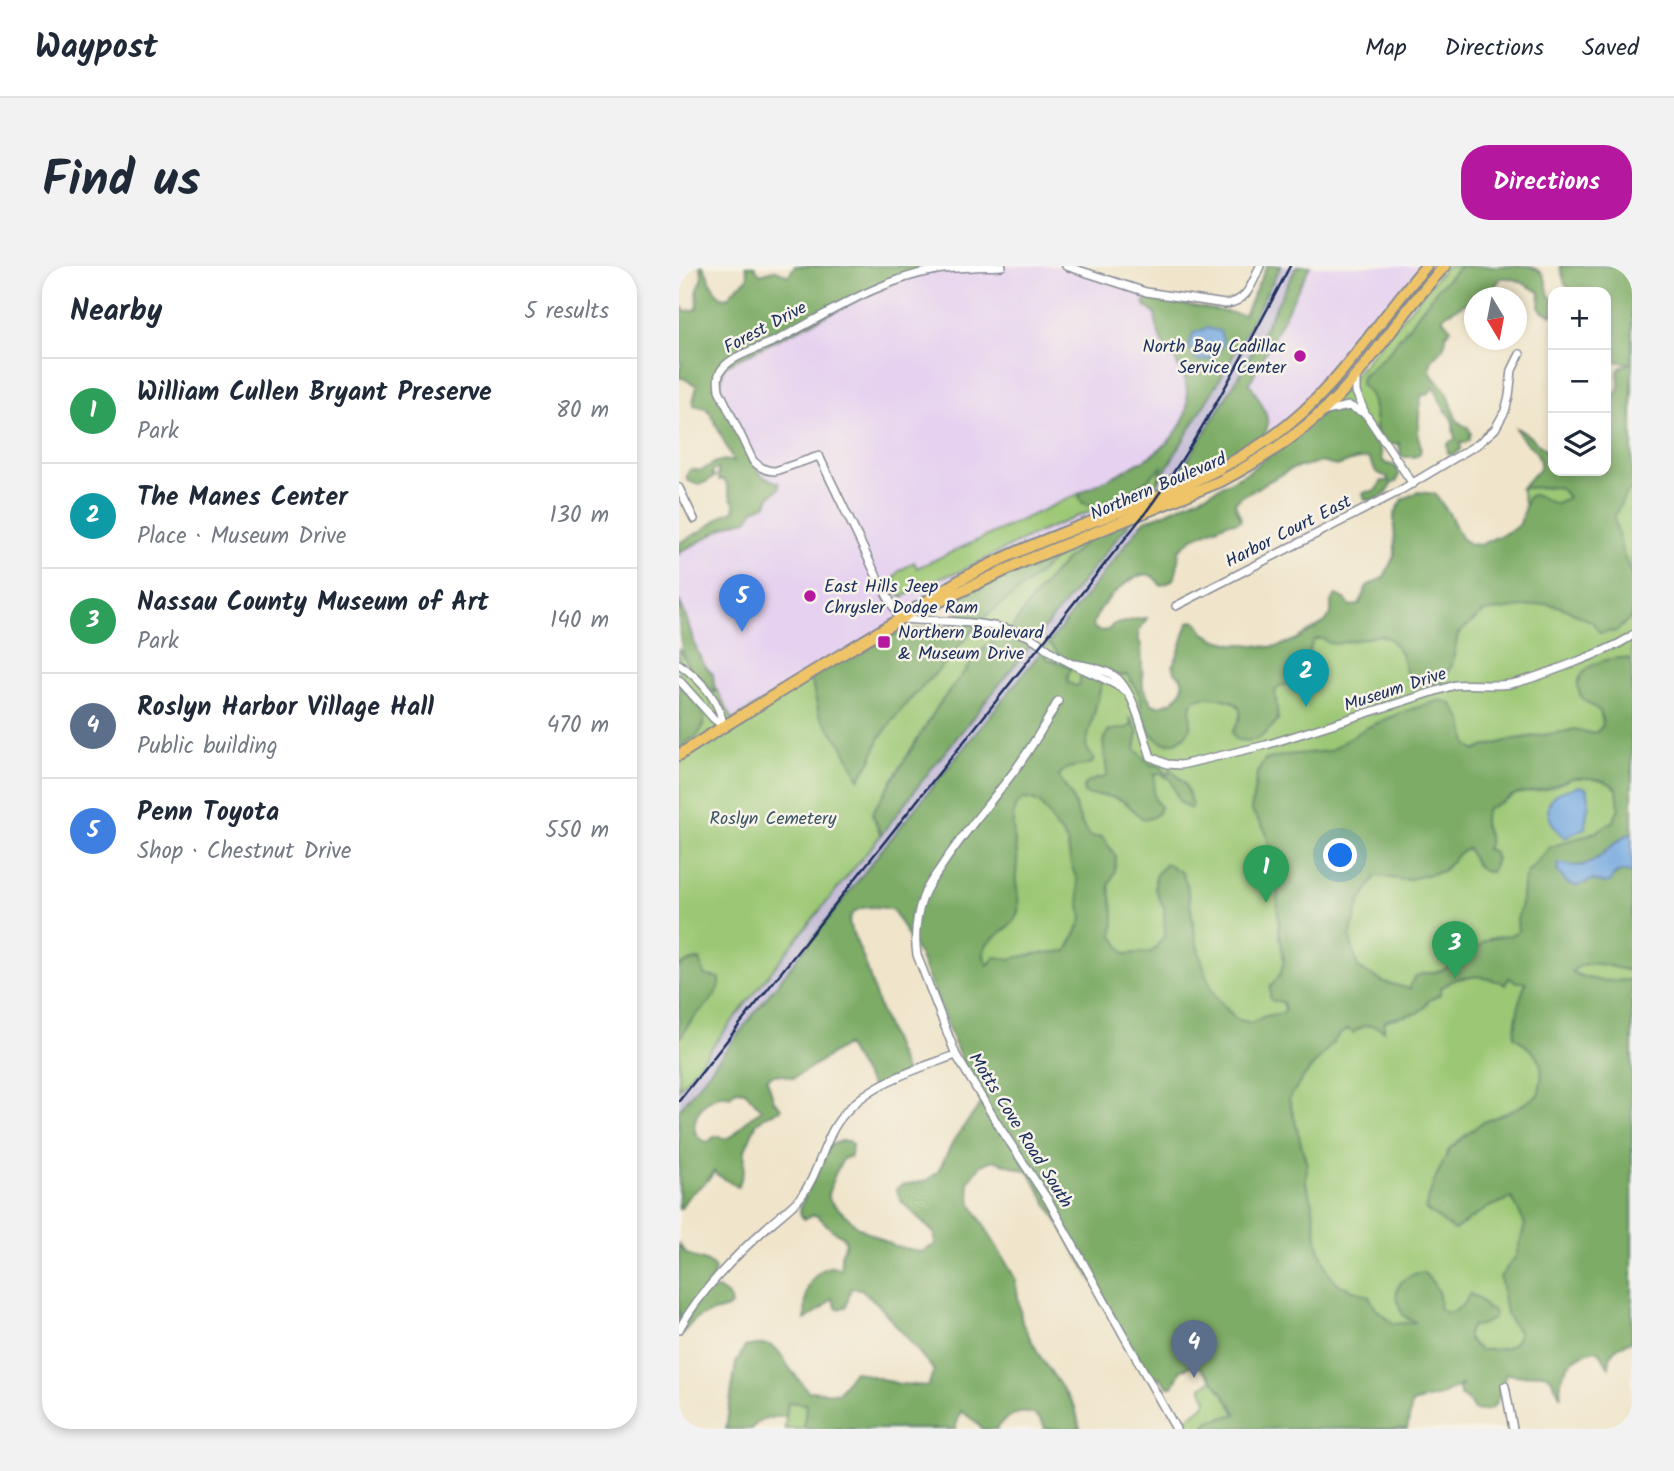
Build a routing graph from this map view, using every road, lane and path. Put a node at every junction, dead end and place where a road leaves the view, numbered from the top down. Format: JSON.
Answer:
{"nodes":[{"id":1,"x":1002,"y":266,"type":"edge"},
{"id":2,"x":1066,"y":266,"type":"edge"},
{"id":3,"x":1260,"y":266,"type":"edge"},
{"id":4,"x":1426,"y":266,"type":"edge"},
{"id":5,"x":1445,"y":266,"type":"edge"},
{"id":6,"x":1520,"y":354,"type":"dead end"},
{"id":7,"x":1356,"y":376,"type":"junction"},
{"id":8,"x":1323,"y":412,"type":"junction"},
{"id":9,"x":1365,"y":413,"type":"junction"},
{"id":10,"x":1413,"y":484,"type":"junction"},
{"id":11,"x":679,"y":488,"type":"edge"},
{"id":12,"x":694,"y":519,"type":"dead end"},
{"id":13,"x":1176,"y":606,"type":"dead end"},
{"id":14,"x":900,"y":619,"type":"junction"},
{"id":15,"x":1632,"y":635,"type":"edge"},
{"id":16,"x":679,"y":664,"type":"edge"},
{"id":17,"x":679,"y":680,"type":"edge"},
{"id":18,"x":1058,"y":701,"type":"dead end"},
{"id":19,"x":723,"y":726,"type":"junction"},
{"id":20,"x":679,"y":755,"type":"edge"},
{"id":21,"x":956,"y":1055,"type":"junction"},
{"id":22,"x":679,"y":1330,"type":"edge"},
{"id":23,"x":1505,"y":1386,"type":"dead end"},
{"id":24,"x":1176,"y":1429,"type":"edge"},
{"id":25,"x":1513,"y":1429,"type":"edge"}],
"edges":[{"from":1,"to":14,"type":"street","name":"Forest Drive"},
{"from":2,"to":3,"type":"street"},
{"from":4,"to":14,"type":"main road","name":"Northern Boulevard"},
{"from":5,"to":7,"type":"main road","name":"Northern Boulevard"},
{"from":6,"to":10,"type":"street","name":"Harbor Court East"},
{"from":7,"to":8,"type":"main road","name":"Northern Boulevard"},
{"from":7,"to":9,"type":"street"},
{"from":8,"to":9,"type":"street"},
{"from":8,"to":14,"type":"main road","name":"Northern Boulevard"},
{"from":9,"to":10,"type":"street"},
{"from":10,"to":13,"type":"street","name":"Harbor Court East"},
{"from":11,"to":12,"type":"street"},
{"from":14,"to":15,"type":"street","name":"Museum Drive"},
{"from":14,"to":19,"type":"main road","name":"Northern Boulevard"},
{"from":16,"to":19,"type":"street"},
{"from":17,"to":19,"type":"street"},
{"from":18,"to":21,"type":"street","name":"Motts Cove Road South"},
{"from":19,"to":20,"type":"main road","name":"Northern Boulevard"},
{"from":21,"to":22,"type":"street"},
{"from":21,"to":24,"type":"street","name":"Motts Cove Road South"},
{"from":23,"to":25,"type":"street"}]}
